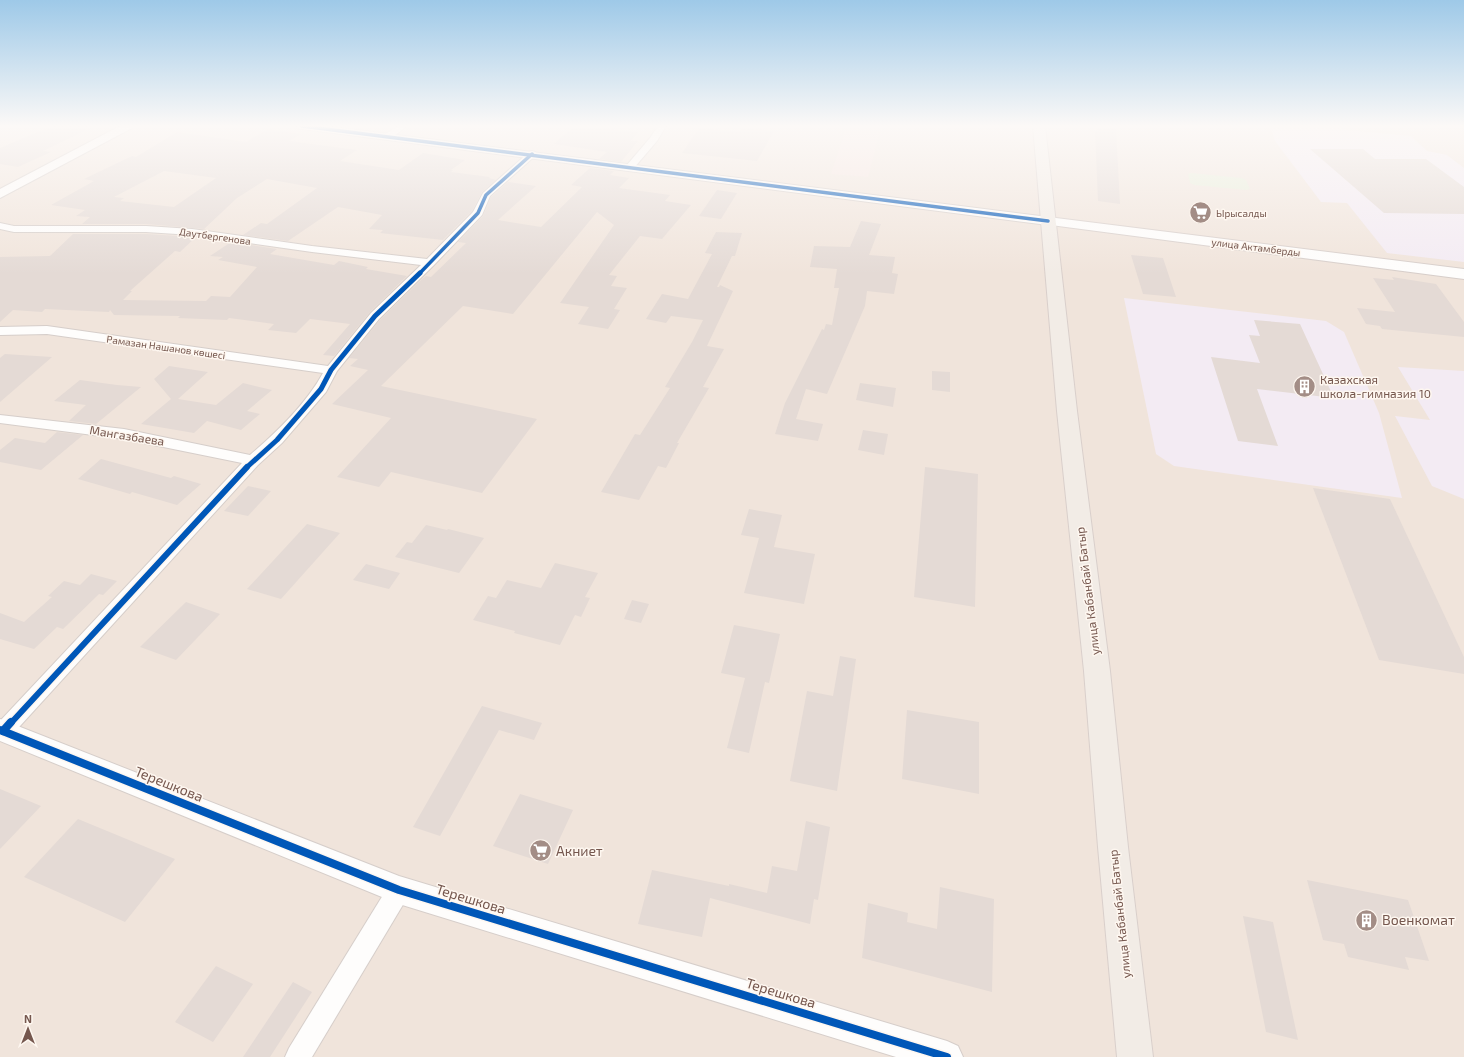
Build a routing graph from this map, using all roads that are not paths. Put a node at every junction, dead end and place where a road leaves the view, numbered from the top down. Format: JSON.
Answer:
{"nodes":[{"id":1,"x":35,"y":175,"type":"edge"},
{"id":2,"x":509,"y":175,"type":"edge"},
{"id":3,"x":694,"y":175,"type":"edge"},
{"id":4,"x":1044,"y":175,"type":"edge"},
{"id":5,"x":0,"y":194,"type":"edge"},
{"id":6,"x":1048,"y":221,"type":"junction"},
{"id":7,"x":0,"y":226,"type":"edge"},
{"id":8,"x":430,"y":263,"type":"junction"},
{"id":9,"x":1464,"y":274,"type":"edge"},
{"id":10,"x":0,"y":331,"type":"edge"},
{"id":11,"x":331,"y":370,"type":"junction"},
{"id":12,"x":0,"y":419,"type":"edge"},
{"id":13,"x":253,"y":461,"type":"junction"},
{"id":14,"x":1,"y":730,"type":"edge"},
{"id":15,"x":399,"y":890,"type":"junction"},
{"id":16,"x":298,"y":1057,"type":"edge"},
{"id":17,"x":947,"y":1057,"type":"edge"},
{"id":18,"x":1135,"y":1057,"type":"edge"}],
"edges":[{"from":1,"to":5,"type":"street"},
{"from":2,"to":8,"type":"street"},
{"from":3,"to":6,"type":"street"},
{"from":4,"to":6,"type":"main road","name":"улица Кабанбай Батыр"},
{"from":6,"to":9,"type":"main road","name":"улица Актамберды"},
{"from":6,"to":18,"type":"main road","name":"улица Кабанбай Батыр"},
{"from":7,"to":8,"type":"street","name":"Даутбергенова"},
{"from":8,"to":11,"type":"street"},
{"from":10,"to":11,"type":"street","name":"Рамазан Нашанов көшесі"},
{"from":11,"to":13,"type":"street"},
{"from":12,"to":13,"type":"street","name":"Мангазбаева"},
{"from":13,"to":14,"type":"street"},
{"from":14,"to":15,"type":"street","name":"Терешкова"},
{"from":15,"to":16,"type":"street"},
{"from":15,"to":17,"type":"street","name":"Терешкова"}]}
